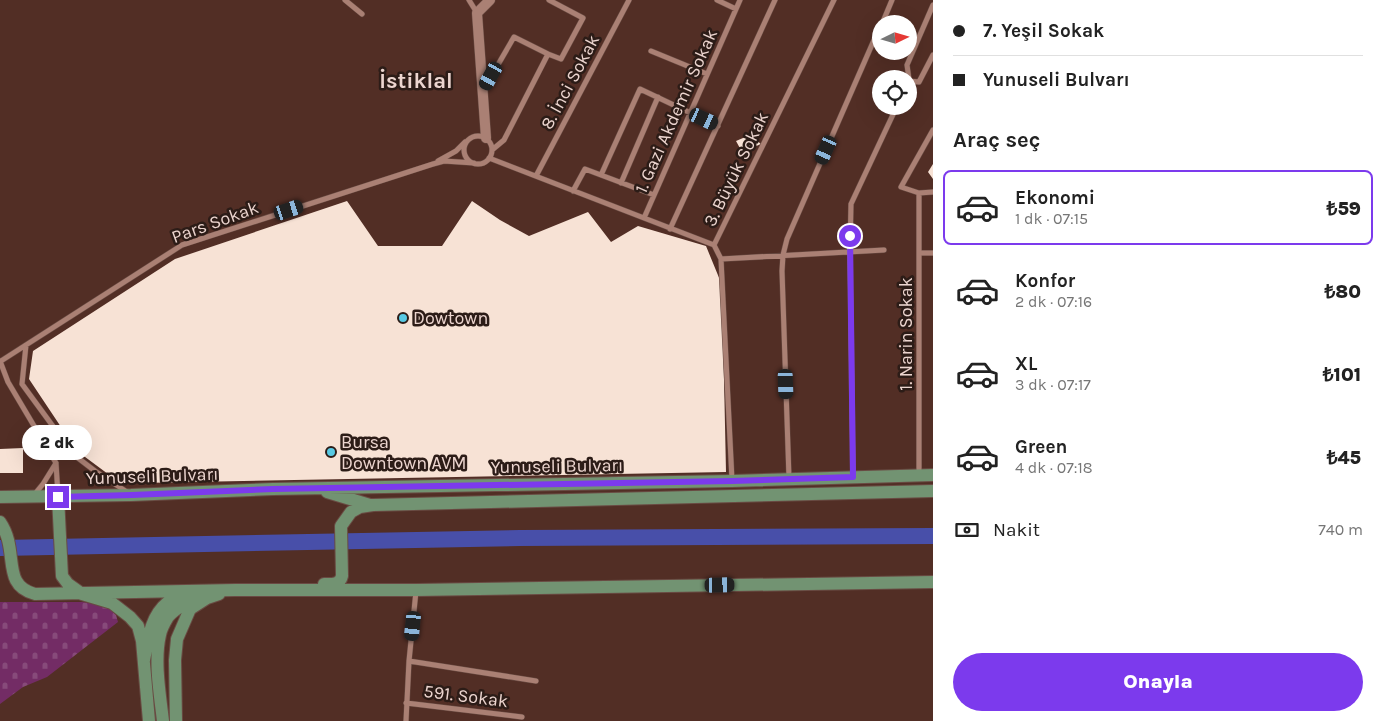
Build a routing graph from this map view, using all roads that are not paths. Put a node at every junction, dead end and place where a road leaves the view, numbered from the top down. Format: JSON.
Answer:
{"nodes":[{"id":1,"x":345,"y":0,"type":"edge"},
{"id":2,"x":469,"y":0,"type":"edge"},
{"id":3,"x":490,"y":0,"type":"edge"},
{"id":4,"x":549,"y":0,"type":"edge"},
{"id":5,"x":629,"y":0,"type":"edge"},
{"id":6,"x":717,"y":0,"type":"edge"},
{"id":7,"x":740,"y":0,"type":"edge"},
{"id":8,"x":775,"y":0,"type":"edge"},
{"id":9,"x":834,"y":0,"type":"edge"},
{"id":10,"x":892,"y":0,"type":"edge"},
{"id":11,"x":933,"y":5,"type":"edge"},
{"id":12,"x":736,"y":9,"type":"junction"},
{"id":13,"x":477,"y":13,"type":"junction"},
{"id":14,"x":362,"y":14,"type":"dead end"},
{"id":15,"x":885,"y":15,"type":"edge"},
{"id":16,"x":872,"y":45,"type":"edge"},
{"id":17,"x":651,"y":51,"type":"dead end"},
{"id":18,"x":548,"y":54,"type":"junction"},
{"id":19,"x":933,"y":55,"type":"edge"},
{"id":20,"x":907,"y":70,"type":"edge"},
{"id":21,"x":707,"y":74,"type":"junction"},
{"id":22,"x":917,"y":82,"type":"edge"},
{"id":23,"x":483,"y":90,"type":"junction"},
{"id":24,"x":658,"y":97,"type":"junction"},
{"id":25,"x":690,"y":112,"type":"junction"},
{"id":26,"x":893,"y":115,"type":"edge"},
{"id":27,"x":718,"y":126,"type":"junction"},
{"id":28,"x":933,"y":130,"type":"edge"},
{"id":29,"x":486,"y":138,"type":"junction"},
{"id":30,"x":466,"y":141,"type":"junction"},
{"id":31,"x":492,"y":150,"type":"junction"},
{"id":32,"x":489,"y":158,"type":"junction"},
{"id":33,"x":474,"y":163,"type":"junction"},
{"id":34,"x":433,"y":164,"type":"junction"},
{"id":35,"x":601,"y":175,"type":"junction"},
{"id":36,"x":536,"y":176,"type":"junction"},
{"id":37,"x":621,"y":183,"type":"junction"},
{"id":38,"x":573,"y":191,"type":"junction"},
{"id":39,"x":933,"y":192,"type":"edge"},
{"id":40,"x":919,"y":193,"type":"junction"},
{"id":41,"x":654,"y":195,"type":"junction"},
{"id":42,"x":644,"y":218,"type":"junction"},
{"id":43,"x":670,"y":229,"type":"junction"},
{"id":44,"x":714,"y":245,"type":"junction"},
{"id":45,"x":884,"y":250,"type":"dead end"},
{"id":46,"x":850,"y":252,"type":"junction"},
{"id":47,"x":920,"y":253,"type":"junction"},
{"id":48,"x":933,"y":253,"type":"edge"},
{"id":49,"x":783,"y":255,"type":"junction"},
{"id":50,"x":721,"y":259,"type":"junction"},
{"id":51,"x":26,"y":345,"type":"junction"},
{"id":52,"x":0,"y":361,"type":"edge"},
{"id":53,"x":56,"y":463,"type":"junction"},
{"id":54,"x":919,"y":475,"type":"junction"},
{"id":55,"x":933,"y":475,"type":"edge"},
{"id":56,"x":853,"y":477,"type":"junction"},
{"id":57,"x":789,"y":478,"type":"junction"},
{"id":58,"x":732,"y":481,"type":"junction"},
{"id":59,"x":306,"y":488,"type":"junction"},
{"id":60,"x":933,"y":491,"type":"edge"},
{"id":61,"x":132,"y":495,"type":"junction"},
{"id":62,"x":0,"y":497,"type":"edge"},
{"id":63,"x":32,"y":497,"type":"junction"},
{"id":64,"x":58,"y":497,"type":"junction"},
{"id":65,"x":373,"y":505,"type":"junction"},
{"id":66,"x":0,"y":522,"type":"edge"},
{"id":67,"x":933,"y":582,"type":"edge"},
{"id":68,"x":235,"y":590,"type":"junction"},
{"id":69,"x":416,"y":590,"type":"junction"},
{"id":70,"x":194,"y":591,"type":"junction"},
{"id":71,"x":214,"y":591,"type":"junction"},
{"id":72,"x":82,"y":594,"type":"junction"},
{"id":73,"x":144,"y":660,"type":"junction"},
{"id":74,"x":409,"y":662,"type":"junction"},
{"id":75,"x":536,"y":681,"type":"dead end"},
{"id":76,"x":406,"y":703,"type":"junction"},
{"id":77,"x":522,"y":717,"type":"dead end"},
{"id":78,"x":149,"y":721,"type":"edge"},
{"id":79,"x":163,"y":721,"type":"edge"},
{"id":80,"x":176,"y":721,"type":"edge"},
{"id":81,"x":406,"y":721,"type":"edge"}],
"edges":[{"from":1,"to":14,"type":"street"},
{"from":2,"to":13,"type":"street"},
{"from":3,"to":13,"type":"street"},
{"from":4,"to":18,"type":"street"},
{"from":5,"to":36,"type":"street","name":"8. İnci Sokak"},
{"from":6,"to":12,"type":"street"},
{"from":7,"to":12,"type":"street","name":"1. Gazi Akdemir Sokak"},
{"from":8,"to":27,"type":"street"},
{"from":9,"to":44,"type":"street","name":"3. Büyük Sokak"},
{"from":10,"to":15,"type":"street"},
{"from":11,"to":20,"type":"street"},
{"from":12,"to":21,"type":"street","name":"1. Gazi Akdemir Sokak"},
{"from":13,"to":23,"type":"street"},
{"from":16,"to":49,"type":"street"},
{"from":17,"to":21,"type":"street"},
{"from":18,"to":23,"type":"street"},
{"from":18,"to":31,"type":"street"},
{"from":19,"to":22,"type":"street"},
{"from":21,"to":25,"type":"street","name":"1. Gazi Akdemir Sokak"},
{"from":23,"to":29,"type":"street"},
{"from":24,"to":25,"type":"street"},
{"from":24,"to":35,"type":"street"},
{"from":24,"to":37,"type":"street"},
{"from":25,"to":27,"type":"street"},
{"from":25,"to":41,"type":"street","name":"1. Gazi Akdemir Sokak"},
{"from":26,"to":46,"type":"street"},
{"from":27,"to":43,"type":"street"},
{"from":28,"to":40,"type":"street"},
{"from":29,"to":30,"type":"street"},
{"from":29,"to":31,"type":"street"},
{"from":30,"to":33,"type":"street"},
{"from":30,"to":34,"type":"street"},
{"from":31,"to":32,"type":"street"},
{"from":32,"to":33,"type":"street"},
{"from":32,"to":36,"type":"street"},
{"from":33,"to":34,"type":"street"},
{"from":34,"to":51,"type":"street","name":"Pars Sokak"},
{"from":35,"to":37,"type":"street"},
{"from":35,"to":38,"type":"street"},
{"from":36,"to":38,"type":"street"},
{"from":37,"to":41,"type":"street"},
{"from":38,"to":42,"type":"street"},
{"from":39,"to":40,"type":"street"},
{"from":40,"to":47,"type":"street","name":"1. Narin Sokak"},
{"from":41,"to":42,"type":"street","name":"1. Gazi Akdemir Sokak"},
{"from":42,"to":43,"type":"street","name":"1. Gazi Akdemir Sokak"},
{"from":43,"to":44,"type":"street","name":"1. Gazi Akdemir Sokak"},
{"from":44,"to":50,"type":"street","name":"3. Büyük Sokak"},
{"from":45,"to":46,"type":"street"},
{"from":46,"to":49,"type":"street"},
{"from":46,"to":56,"type":"street"},
{"from":47,"to":48,"type":"street"},
{"from":47,"to":54,"type":"street","name":"1. Narin Sokak"},
{"from":49,"to":50,"type":"street"},
{"from":49,"to":57,"type":"street"},
{"from":50,"to":58,"type":"street","name":"3. Büyük Sokak"},
{"from":51,"to":52,"type":"street","name":"Pars Sokak"},
{"from":51,"to":61,"type":"street"},
{"from":52,"to":53,"type":"street"},
{"from":53,"to":63,"type":"street"},
{"from":53,"to":64,"type":"street"},
{"from":54,"to":55,"type":"main road","name":"Yunuseli Bulvarı"},
{"from":54,"to":56,"type":"main road","name":"Yunuseli Bulvarı"},
{"from":56,"to":57,"type":"main road","name":"Yunuseli Bulvarı"},
{"from":57,"to":58,"type":"main road","name":"Yunuseli Bulvarı"},
{"from":58,"to":59,"type":"main road","name":"Yunuseli Bulvarı"},
{"from":59,"to":61,"type":"main road","name":"Yunuseli Bulvarı"},
{"from":59,"to":65,"type":"main road"},
{"from":60,"to":65,"type":"main road","name":"Yunuseli Bulvarı"},
{"from":61,"to":64,"type":"main road","name":"Yunuseli Bulvarı"},
{"from":62,"to":63,"type":"main road","name":"Yunuseli Bulvarı"},
{"from":63,"to":64,"type":"main road","name":"Yunuseli Bulvarı"},
{"from":64,"to":72,"type":"main road"},
{"from":65,"to":70,"type":"main road"},
{"from":66,"to":72,"type":"main road"},
{"from":67,"to":69,"type":"main road"},
{"from":68,"to":69,"type":"main road"},
{"from":68,"to":71,"type":"main road"},
{"from":68,"to":80,"type":"main road"},
{"from":69,"to":74,"type":"street"},
{"from":70,"to":71,"type":"main road"},
{"from":70,"to":72,"type":"main road"},
{"from":70,"to":73,"type":"main road"},
{"from":71,"to":79,"type":"main road"},
{"from":72,"to":73,"type":"main road"},
{"from":73,"to":78,"type":"main road"},
{"from":74,"to":75,"type":"street"},
{"from":74,"to":76,"type":"street"},
{"from":76,"to":77,"type":"street","name":"591. Sokak"},
{"from":76,"to":81,"type":"street"}]}
